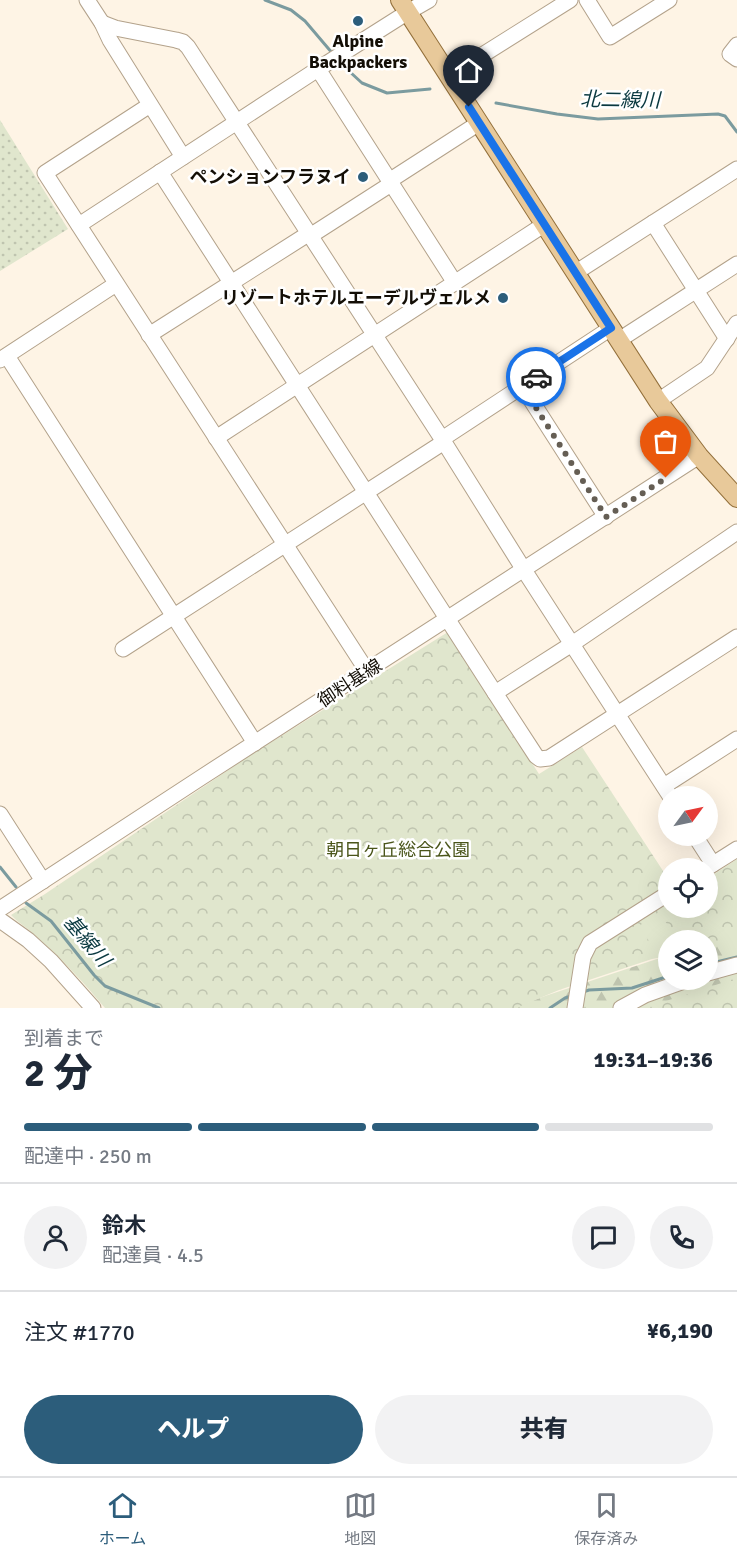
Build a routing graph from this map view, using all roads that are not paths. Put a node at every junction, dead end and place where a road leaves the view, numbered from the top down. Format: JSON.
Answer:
{"nodes":[{"id":1,"x":87,"y":0,"type":"edge"},
{"id":2,"x":429,"y":0,"type":"edge"},
{"id":3,"x":570,"y":0,"type":"edge"},
{"id":4,"x":587,"y":0,"type":"edge"},
{"id":5,"x":669,"y":0,"type":"edge"},
{"id":6,"x":404,"y":6,"type":"edge"},
{"id":7,"x":102,"y":23,"type":"junction"},
{"id":8,"x":737,"y":45,"type":"edge"},
{"id":9,"x":737,"y":59,"type":"edge"},
{"id":10,"x":328,"y":62,"type":"junction"},
{"id":11,"x":449,"y":76,"type":"junction"},
{"id":12,"x":150,"y":105,"type":"junction"},
{"id":13,"x":236,"y":122,"type":"junction"},
{"id":14,"x":479,"y":123,"type":"junction"},
{"id":15,"x":183,"y":157,"type":"junction"},
{"id":16,"x":737,"y":169,"type":"edge"},
{"id":17,"x":160,"y":172,"type":"junction"},
{"id":18,"x":390,"y":182,"type":"junction"},
{"id":19,"x":653,"y":223,"type":"junction"},
{"id":20,"x":545,"y":224,"type":"junction"},
{"id":21,"x":79,"y":225,"type":"junction"},
{"id":22,"x":309,"y":235,"type":"junction"},
{"id":23,"x":737,"y":264,"type":"edge"},
{"id":24,"x":575,"y":273,"type":"junction"},
{"id":25,"x":231,"y":282,"type":"junction"},
{"id":26,"x":455,"y":283,"type":"junction"},
{"id":27,"x":116,"y":284,"type":"junction"},
{"id":28,"x":696,"y":290,"type":"junction"},
{"id":29,"x":737,"y":323,"type":"edge"},
{"id":30,"x":615,"y":334,"type":"junction"},
{"id":31,"x":149,"y":335,"type":"junction"},
{"id":32,"x":374,"y":335,"type":"junction"},
{"id":33,"x":727,"y":339,"type":"junction"},
{"id":34,"x":3,"y":358,"type":"edge"},
{"id":35,"x":297,"y":385,"type":"junction"},
{"id":36,"x":522,"y":386,"type":"junction"},
{"id":37,"x":658,"y":401,"type":"junction"},
{"id":38,"x":216,"y":438,"type":"junction"},
{"id":39,"x":443,"y":440,"type":"junction"},
{"id":40,"x":699,"y":456,"type":"junction"},
{"id":41,"x":734,"y":488,"type":"edge"},
{"id":42,"x":365,"y":491,"type":"junction"},
{"id":43,"x":606,"y":517,"type":"junction"},
{"id":44,"x":737,"y":532,"type":"edge"},
{"id":45,"x":284,"y":544,"type":"junction"},
{"id":46,"x":524,"y":570,"type":"junction"},
{"id":47,"x":174,"y":616,"type":"junction"},
{"id":48,"x":447,"y":620,"type":"junction"},
{"id":49,"x":737,"y":637,"type":"edge"},
{"id":50,"x":572,"y":644,"type":"junction"},
{"id":51,"x":123,"y":649,"type":"dead end"},
{"id":52,"x":367,"y":671,"type":"junction"},
{"id":53,"x":495,"y":693,"type":"junction"},
{"id":54,"x":617,"y":714,"type":"junction"},
{"id":55,"x":737,"y":739,"type":"edge"},
{"id":56,"x":255,"y":743,"type":"junction"},
{"id":57,"x":664,"y":786,"type":"edge"},
{"id":58,"x":674,"y":786,"type":"edge"},
{"id":59,"x":0,"y":814,"type":"edge"},
{"id":60,"x":737,"y":849,"type":"edge"},
{"id":61,"x":718,"y":861,"type":"edge"},
{"id":62,"x":43,"y":881,"type":"junction"},
{"id":63,"x":658,"y":900,"type":"edge"},
{"id":64,"x":0,"y":909,"type":"edge"},
{"id":65,"x":0,"y":920,"type":"edge"},
{"id":66,"x":737,"y":965,"type":"edge"},
{"id":67,"x":718,"y":970,"type":"edge"},
{"id":68,"x":659,"y":990,"type":"edge"},
{"id":69,"x":93,"y":1008,"type":"edge"},
{"id":70,"x":575,"y":1008,"type":"edge"},
{"id":71,"x":621,"y":1008,"type":"edge"}],
"edges":[{"from":1,"to":7,"type":"street"},
{"from":2,"to":6,"type":"street"},
{"from":3,"to":11,"type":"street"},
{"from":4,"to":5,"type":"street"},
{"from":6,"to":10,"type":"street"},
{"from":6,"to":11,"type":"main road"},
{"from":7,"to":12,"type":"street"},
{"from":7,"to":13,"type":"street"},
{"from":8,"to":9,"type":"street"},
{"from":10,"to":13,"type":"street"},
{"from":10,"to":18,"type":"street"},
{"from":11,"to":14,"type":"main road"},
{"from":12,"to":15,"type":"street"},
{"from":12,"to":21,"type":"street"},
{"from":13,"to":15,"type":"street"},
{"from":13,"to":22,"type":"street"},
{"from":14,"to":18,"type":"street"},
{"from":14,"to":20,"type":"main road"},
{"from":15,"to":17,"type":"street"},
{"from":16,"to":19,"type":"street"},
{"from":17,"to":21,"type":"street"},
{"from":17,"to":25,"type":"street"},
{"from":18,"to":22,"type":"street"},
{"from":18,"to":26,"type":"street"},
{"from":19,"to":24,"type":"street"},
{"from":19,"to":28,"type":"street"},
{"from":20,"to":24,"type":"main road"},
{"from":20,"to":26,"type":"street"},
{"from":21,"to":27,"type":"street"},
{"from":22,"to":25,"type":"street"},
{"from":22,"to":32,"type":"street"},
{"from":23,"to":28,"type":"street"},
{"from":24,"to":30,"type":"main road"},
{"from":25,"to":31,"type":"street"},
{"from":25,"to":35,"type":"street"},
{"from":26,"to":32,"type":"street"},
{"from":27,"to":31,"type":"street"},
{"from":27,"to":34,"type":"street"},
{"from":28,"to":30,"type":"street"},
{"from":28,"to":33,"type":"street"},
{"from":29,"to":33,"type":"street"},
{"from":30,"to":36,"type":"street"},
{"from":30,"to":37,"type":"main road"},
{"from":31,"to":38,"type":"street"},
{"from":32,"to":35,"type":"street"},
{"from":32,"to":39,"type":"street"},
{"from":33,"to":37,"type":"street"},
{"from":34,"to":47,"type":"street"},
{"from":35,"to":38,"type":"street"},
{"from":35,"to":42,"type":"street"},
{"from":36,"to":39,"type":"street"},
{"from":36,"to":43,"type":"street"},
{"from":37,"to":40,"type":"main road"},
{"from":38,"to":45,"type":"street"},
{"from":39,"to":42,"type":"street"},
{"from":39,"to":46,"type":"street"},
{"from":40,"to":41,"type":"main road"},
{"from":40,"to":43,"type":"street","name":"御料基線"},
{"from":42,"to":45,"type":"street"},
{"from":42,"to":48,"type":"street"},
{"from":43,"to":46,"type":"street","name":"御料基線"},
{"from":44,"to":50,"type":"street"},
{"from":45,"to":47,"type":"street"},
{"from":45,"to":52,"type":"street"},
{"from":46,"to":48,"type":"street","name":"御料基線"},
{"from":46,"to":50,"type":"street"},
{"from":47,"to":51,"type":"street"},
{"from":47,"to":56,"type":"street"},
{"from":48,"to":52,"type":"street","name":"御料基線"},
{"from":48,"to":53,"type":"street"},
{"from":49,"to":54,"type":"street"},
{"from":50,"to":53,"type":"street"},
{"from":50,"to":54,"type":"street"},
{"from":52,"to":56,"type":"street","name":"御料基線"},
{"from":53,"to":54,"type":"street"},
{"from":54,"to":57,"type":"street"},
{"from":55,"to":58,"type":"street"},
{"from":56,"to":62,"type":"street","name":"御料基線"},
{"from":59,"to":62,"type":"street"},
{"from":60,"to":61,"type":"street"},
{"from":62,"to":64,"type":"street","name":"御料基線"},
{"from":63,"to":70,"type":"street"},
{"from":65,"to":69,"type":"street"},
{"from":66,"to":67,"type":"street"},
{"from":68,"to":71,"type":"street"}]}
